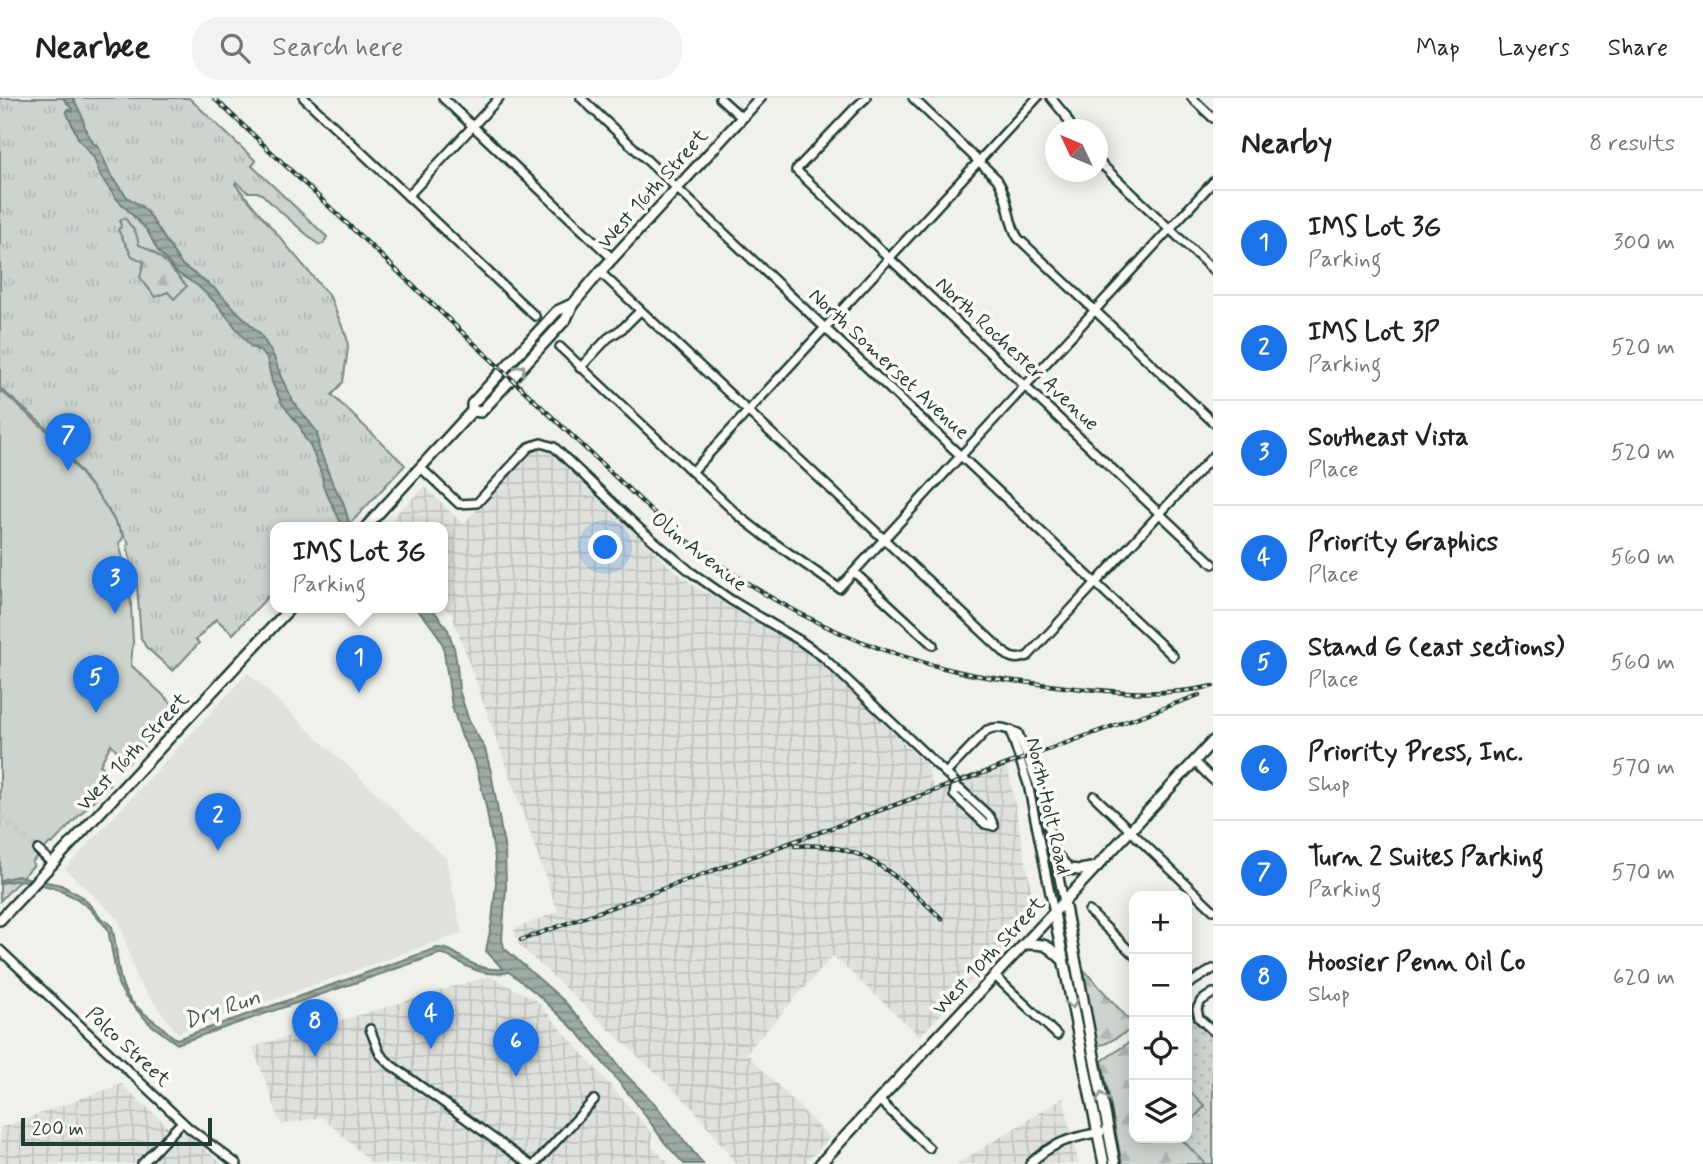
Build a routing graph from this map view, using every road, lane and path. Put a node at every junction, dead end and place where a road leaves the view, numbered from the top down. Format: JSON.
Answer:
{"nodes":[{"id":1,"x":304,"y":98,"type":"edge"},
{"id":2,"x":443,"y":98,"type":"edge"},
{"id":3,"x":499,"y":98,"type":"edge"},
{"id":4,"x":582,"y":98,"type":"edge"},
{"id":5,"x":720,"y":98,"type":"edge"},
{"id":6,"x":760,"y":98,"type":"edge"},
{"id":7,"x":866,"y":98,"type":"edge"},
{"id":8,"x":913,"y":98,"type":"edge"},
{"id":9,"x":1037,"y":98,"type":"edge"},
{"id":10,"x":1051,"y":98,"type":"edge"},
{"id":11,"x":1192,"y":98,"type":"edge"},
{"id":12,"x":742,"y":118,"type":"junction"},
{"id":13,"x":1213,"y":118,"type":"edge"},
{"id":14,"x":1067,"y":119,"type":"edge"},
{"id":15,"x":473,"y":126,"type":"junction"},
{"id":16,"x":979,"y":161,"type":"junction"},
{"id":17,"x":1108,"y":171,"type":"edge"},
{"id":18,"x":1213,"y":182,"type":"edge"},
{"id":19,"x":677,"y":188,"type":"junction"},
{"id":20,"x":408,"y":196,"type":"junction"},
{"id":21,"x":1170,"y":229,"type":"junction"},
{"id":22,"x":890,"y":258,"type":"junction"},
{"id":23,"x":613,"y":259,"type":"junction"},
{"id":24,"x":1213,"y":270,"type":"edge"},
{"id":25,"x":600,"y":272,"type":"junction"},
{"id":26,"x":640,"y":310,"type":"junction"},
{"id":27,"x":1095,"y":310,"type":"junction"},
{"id":28,"x":535,"y":316,"type":"dead end"},
{"id":29,"x":825,"y":328,"type":"junction"},
{"id":30,"x":559,"y":347,"type":"dead end"},
{"id":31,"x":580,"y":368,"type":"junction"},
{"id":32,"x":1025,"y":386,"type":"junction"},
{"id":33,"x":748,"y":412,"type":"junction"},
{"id":34,"x":1213,"y":422,"type":"edge"},
{"id":35,"x":960,"y":456,"type":"junction"},
{"id":36,"x":1213,"y":456,"type":"edge"},
{"id":37,"x":419,"y":467,"type":"junction"},
{"id":38,"x":692,"y":472,"type":"junction"},
{"id":39,"x":1160,"y":513,"type":"junction"},
{"id":40,"x":370,"y":522,"type":"edge"},
{"id":41,"x":883,"y":540,"type":"junction"},
{"id":42,"x":1213,"y":564,"type":"edge"},
{"id":43,"x":854,"y":572,"type":"junction"},
{"id":44,"x":1095,"y":584,"type":"junction"},
{"id":45,"x":285,"y":613,"type":"edge"},
{"id":46,"x":933,"y":645,"type":"dead end"},
{"id":47,"x":1173,"y":656,"type":"dead end"},
{"id":48,"x":1012,"y":731,"type":"junction"},
{"id":49,"x":1213,"y":741,"type":"edge"},
{"id":50,"x":1194,"y":761,"type":"junction"},
{"id":51,"x":946,"y":773,"type":"junction"},
{"id":52,"x":1213,"y":780,"type":"edge"},
{"id":53,"x":956,"y":790,"type":"junction"},
{"id":54,"x":1094,"y":796,"type":"dead end"},
{"id":55,"x":1130,"y":830,"type":"junction"},
{"id":56,"x":38,"y":850,"type":"tunnel mouth"},
{"id":57,"x":1054,"y":853,"type":"junction"},
{"id":58,"x":53,"y":864,"type":"junction"},
{"id":59,"x":1097,"y":867,"type":"junction"},
{"id":60,"x":1064,"y":902,"type":"junction"},
{"id":61,"x":1213,"y":910,"type":"edge"},
{"id":62,"x":1090,"y":911,"type":"dead end"},
{"id":63,"x":1054,"y":913,"type":"junction"},
{"id":64,"x":0,"y":920,"type":"edge"},
{"id":65,"x":1026,"y":944,"type":"junction"},
{"id":66,"x":0,"y":950,"type":"edge"},
{"id":67,"x":1133,"y":954,"type":"edge"},
{"id":68,"x":1063,"y":961,"type":"junction"},
{"id":69,"x":1213,"y":969,"type":"edge"},
{"id":70,"x":995,"y":976,"type":"junction"},
{"id":71,"x":1192,"y":982,"type":"edge"},
{"id":72,"x":1213,"y":993,"type":"edge"},
{"id":73,"x":370,"y":1029,"type":"dead end"},
{"id":74,"x":1213,"y":1031,"type":"edge"},
{"id":75,"x":1057,"y":1035,"type":"dead end"},
{"id":76,"x":879,"y":1100,"type":"junction"},
{"id":77,"x":594,"y":1101,"type":"dead end"},
{"id":78,"x":182,"y":1122,"type":"junction"},
{"id":79,"x":1109,"y":1130,"type":"junction"},
{"id":80,"x":1097,"y":1133,"type":"junction"},
{"id":81,"x":929,"y":1148,"type":"dead end"},
{"id":82,"x":142,"y":1164,"type":"edge"},
{"id":83,"x":237,"y":1164,"type":"edge"},
{"id":84,"x":529,"y":1164,"type":"edge"},
{"id":85,"x":535,"y":1164,"type":"edge"},
{"id":86,"x":820,"y":1164,"type":"edge"},
{"id":87,"x":1030,"y":1164,"type":"edge"},
{"id":88,"x":1104,"y":1164,"type":"edge"},
{"id":89,"x":1115,"y":1164,"type":"edge"}],
"edges":[{"from":1,"to":20,"type":"street"},
{"from":2,"to":15,"type":"street"},
{"from":3,"to":15,"type":"street"},
{"from":4,"to":19,"type":"street","name":"North Somerset Avenue"},
{"from":5,"to":12,"type":"street"},
{"from":6,"to":12,"type":"main road","name":"West 16th Street"},
{"from":7,"to":22,"type":"street","name":"North Rochester Avenue"},
{"from":8,"to":16,"type":"street"},
{"from":9,"to":16,"type":"street"},
{"from":10,"to":14,"type":"street"},
{"from":11,"to":13,"type":"street"},
{"from":12,"to":19,"type":"main road","name":"West 16th Street"},
{"from":15,"to":20,"type":"street"},
{"from":15,"to":23,"type":"street"},
{"from":16,"to":22,"type":"street"},
{"from":16,"to":27,"type":"street"},
{"from":17,"to":21,"type":"street"},
{"from":18,"to":21,"type":"street"},
{"from":19,"to":23,"type":"main road","name":"West 16th Street"},
{"from":19,"to":29,"type":"street","name":"North Somerset Avenue"},
{"from":20,"to":28,"type":"street"},
{"from":21,"to":24,"type":"street"},
{"from":21,"to":27,"type":"street"},
{"from":22,"to":29,"type":"street"},
{"from":22,"to":32,"type":"street","name":"North Rochester Avenue"},
{"from":23,"to":25,"type":"main road","name":"West 16th Street"},
{"from":25,"to":26,"type":"street"},
{"from":25,"to":37,"type":"main road","name":"West 16th Street"},
{"from":26,"to":31,"type":"street"},
{"from":26,"to":33,"type":"street"},
{"from":27,"to":32,"type":"street"},
{"from":27,"to":34,"type":"street"},
{"from":29,"to":33,"type":"street"},
{"from":29,"to":35,"type":"street","name":"North Somerset Avenue"},
{"from":30,"to":31,"type":"street"},
{"from":31,"to":38,"type":"street"},
{"from":32,"to":35,"type":"street"},
{"from":32,"to":39,"type":"street","name":"North Rochester Avenue"},
{"from":33,"to":38,"type":"street"},
{"from":33,"to":41,"type":"street"},
{"from":35,"to":41,"type":"street"},
{"from":35,"to":44,"type":"street","name":"North Somerset Avenue"},
{"from":36,"to":39,"type":"street"},
{"from":37,"to":40,"type":"main road","name":"West 16th Street"},
{"from":37,"to":51,"type":"street","name":"Olin Avenue"},
{"from":38,"to":43,"type":"street"},
{"from":39,"to":42,"type":"street","name":"North Rochester Avenue"},
{"from":39,"to":44,"type":"street"},
{"from":41,"to":43,"type":"street"},
{"from":41,"to":44,"type":"street"},
{"from":43,"to":46,"type":"street"},
{"from":44,"to":47,"type":"street","name":"North Somerset Avenue"},
{"from":45,"to":58,"type":"main road","name":"West 16th Street"},
{"from":48,"to":51,"type":"street"},
{"from":48,"to":57,"type":"street","name":"North Holt Road"},
{"from":48,"to":63,"type":"street","name":"North Holt Road"},
{"from":49,"to":50,"type":"main road","name":"West 10th Street"},
{"from":50,"to":52,"type":"street"},
{"from":50,"to":55,"type":"main road","name":"West 10th Street"},
{"from":51,"to":53,"type":"street","name":"Olin Avenue"},
{"from":53,"to":53,"type":"street","name":"Olin Avenue"},
{"from":54,"to":55,"type":"street"},
{"from":55,"to":59,"type":"main road","name":"West 10th Street"},
{"from":55,"to":61,"type":"street"},
{"from":56,"to":58,"type":"street"},
{"from":57,"to":59,"type":"main road"},
{"from":57,"to":60,"type":"street","name":"North Holt Road"},
{"from":58,"to":64,"type":"main road","name":"West 16th Street"},
{"from":59,"to":60,"type":"main road","name":"West 10th Street"},
{"from":60,"to":63,"type":"main road","name":"West 10th Street"},
{"from":79,"to":60,"type":"main road","name":"North Holt Road","one_way":true},
{"from":62,"to":67,"type":"street"},
{"from":63,"to":65,"type":"main road","name":"West 10th Street"},
{"from":63,"to":68,"type":"main road","name":"North Holt Road"},
{"from":65,"to":68,"type":"main road"},
{"from":65,"to":70,"type":"main road","name":"West 10th Street"},
{"from":66,"to":78,"type":"street","name":"Polco Street"},
{"from":68,"to":80,"type":"main road","name":"North Holt Road","one_way":true},
{"from":69,"to":71,"type":"street"},
{"from":70,"to":75,"type":"street"},
{"from":70,"to":76,"type":"main road","name":"West 10th Street"},
{"from":72,"to":74,"type":"street"},
{"from":73,"to":84,"type":"street"},
{"from":76,"to":81,"type":"street"},
{"from":76,"to":86,"type":"main road","name":"West 10th Street"},
{"from":77,"to":85,"type":"street"},
{"from":78,"to":82,"type":"street"},
{"from":78,"to":83,"type":"street","name":"Polco Street"},
{"from":79,"to":80,"type":"street"},
{"from":79,"to":89,"type":"main road","name":"North Holt Road"},
{"from":80,"to":87,"type":"street"},
{"from":80,"to":88,"type":"main road","name":"North Holt Road"}]}
